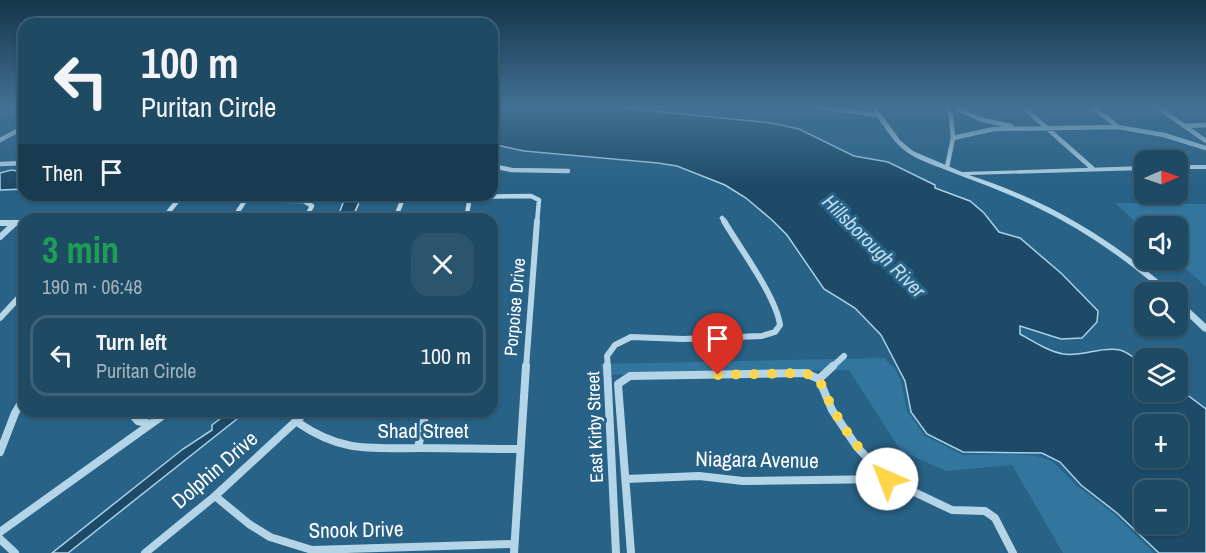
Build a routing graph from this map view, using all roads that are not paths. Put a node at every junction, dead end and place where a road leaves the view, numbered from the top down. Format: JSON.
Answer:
{"nodes":[{"id":1,"x":14,"y":133,"type":"edge"},
{"id":2,"x":892,"y":133,"type":"edge"},
{"id":3,"x":953,"y":133,"type":"edge"},
{"id":4,"x":977,"y":133,"type":"edge"},
{"id":5,"x":1052,"y":133,"type":"edge"},
{"id":6,"x":1151,"y":133,"type":"edge"},
{"id":7,"x":953,"y":138,"type":"junction"},
{"id":8,"x":0,"y":140,"type":"edge"},
{"id":9,"x":1206,"y":148,"type":"edge"},
{"id":10,"x":18,"y":164,"type":"edge"},
{"id":11,"x":0,"y":166,"type":"edge"},
{"id":12,"x":1206,"y":166,"type":"edge"},
{"id":13,"x":498,"y":167,"type":"edge"},
{"id":14,"x":947,"y":167,"type":"junction"},
{"id":15,"x":1188,"y":167,"type":"edge"},
{"id":16,"x":1092,"y":168,"type":"junction"},
{"id":17,"x":1134,"y":168,"type":"edge"},
{"id":18,"x":568,"y":171,"type":"dead end"},
{"id":19,"x":963,"y":173,"type":"junction"},
{"id":20,"x":498,"y":197,"type":"edge"},
{"id":21,"x":178,"y":201,"type":"joint"},
{"id":22,"x":304,"y":201,"type":"edge"},
{"id":23,"x":304,"y":201,"type":"edge"},
{"id":24,"x":244,"y":202,"type":"junction"},
{"id":25,"x":168,"y":213,"type":"edge"},
{"id":26,"x":237,"y":213,"type":"edge"},
{"id":27,"x":308,"y":213,"type":"edge"},
{"id":28,"x":722,"y":218,"type":"dead end"},
{"id":29,"x":0,"y":223,"type":"edge"},
{"id":30,"x":15,"y":223,"type":"joint"},
{"id":31,"x":0,"y":237,"type":"edge"},
{"id":32,"x":1155,"y":282,"type":"edge"},
{"id":33,"x":18,"y":298,"type":"edge"},
{"id":34,"x":1188,"y":312,"type":"edge"},
{"id":35,"x":0,"y":318,"type":"edge"},
{"id":36,"x":1206,"y":329,"type":"edge"},
{"id":37,"x":844,"y":356,"type":"dead end"},
{"id":38,"x":819,"y":379,"type":"junction"},
{"id":39,"x":18,"y":408,"type":"edge"},
{"id":40,"x":134,"y":417,"type":"edge"},
{"id":41,"x":160,"y":417,"type":"edge"},
{"id":42,"x":302,"y":417,"type":"edge"},
{"id":43,"x":425,"y":417,"type":"edge"},
{"id":44,"x":297,"y":422,"type":"junction"},
{"id":45,"x":150,"y":424,"type":"junction"},
{"id":46,"x":418,"y":448,"type":"junction"},
{"id":47,"x":519,"y":449,"type":"junction"},
{"id":48,"x":0,"y":452,"type":"edge"},
{"id":49,"x":626,"y":479,"type":"junction"},
{"id":50,"x":887,"y":479,"type":"junction"},
{"id":51,"x":214,"y":496,"type":"junction"},
{"id":52,"x":0,"y":532,"type":"edge"},
{"id":53,"x":0,"y":539,"type":"edge"},
{"id":54,"x":514,"y":548,"type":"edge"},
{"id":55,"x":15,"y":553,"type":"edge"},
{"id":56,"x":145,"y":553,"type":"edge"},
{"id":57,"x":616,"y":553,"type":"edge"},
{"id":58,"x":632,"y":553,"type":"edge"},
{"id":59,"x":1013,"y":553,"type":"edge"}],
"edges":[{"from":1,"to":8,"type":"street"},
{"from":2,"to":14,"type":"street"},
{"from":3,"to":7,"type":"street"},
{"from":4,"to":7,"type":"street"},
{"from":5,"to":16,"type":"street"},
{"from":6,"to":9,"type":"street"},
{"from":7,"to":14,"type":"street"},
{"from":10,"to":11,"type":"street"},
{"from":12,"to":15,"type":"street"},
{"from":13,"to":18,"type":"street"},
{"from":14,"to":19,"type":"street"},
{"from":16,"to":17,"type":"street"},
{"from":16,"to":19,"type":"street"},
{"from":19,"to":32,"type":"street"},
{"from":20,"to":47,"type":"street","name":"Porpoise Drive"},
{"from":21,"to":24,"type":"street"},
{"from":21,"to":25,"type":"street"},
{"from":22,"to":24,"type":"street"},
{"from":23,"to":27,"type":"street"},
{"from":24,"to":26,"type":"street"},
{"from":28,"to":57,"type":"street","name":"East Kirby Street"},
{"from":29,"to":30,"type":"street"},
{"from":30,"to":31,"type":"street"},
{"from":33,"to":35,"type":"street"},
{"from":34,"to":36,"type":"street"},
{"from":37,"to":38,"type":"street"},
{"from":38,"to":49,"type":"street"},
{"from":38,"to":50,"type":"street"},
{"from":39,"to":48,"type":"street"},
{"from":40,"to":45,"type":"street"},
{"from":41,"to":45,"type":"street"},
{"from":42,"to":44,"type":"street","name":"Dolphin Drive"},
{"from":43,"to":46,"type":"street"},
{"from":44,"to":46,"type":"street","name":"Shad Street"},
{"from":44,"to":51,"type":"street","name":"Dolphin Drive"},
{"from":45,"to":52,"type":"street"},
{"from":46,"to":47,"type":"street","name":"Shad Street"},
{"from":47,"to":54,"type":"street","name":"Porpoise Drive"},
{"from":49,"to":50,"type":"street","name":"Niagara Avenue"},
{"from":49,"to":58,"type":"street"},
{"from":50,"to":59,"type":"street"},
{"from":51,"to":54,"type":"street","name":"Snook Drive"},
{"from":51,"to":56,"type":"street","name":"Dolphin Drive"},
{"from":53,"to":55,"type":"street"}]}
